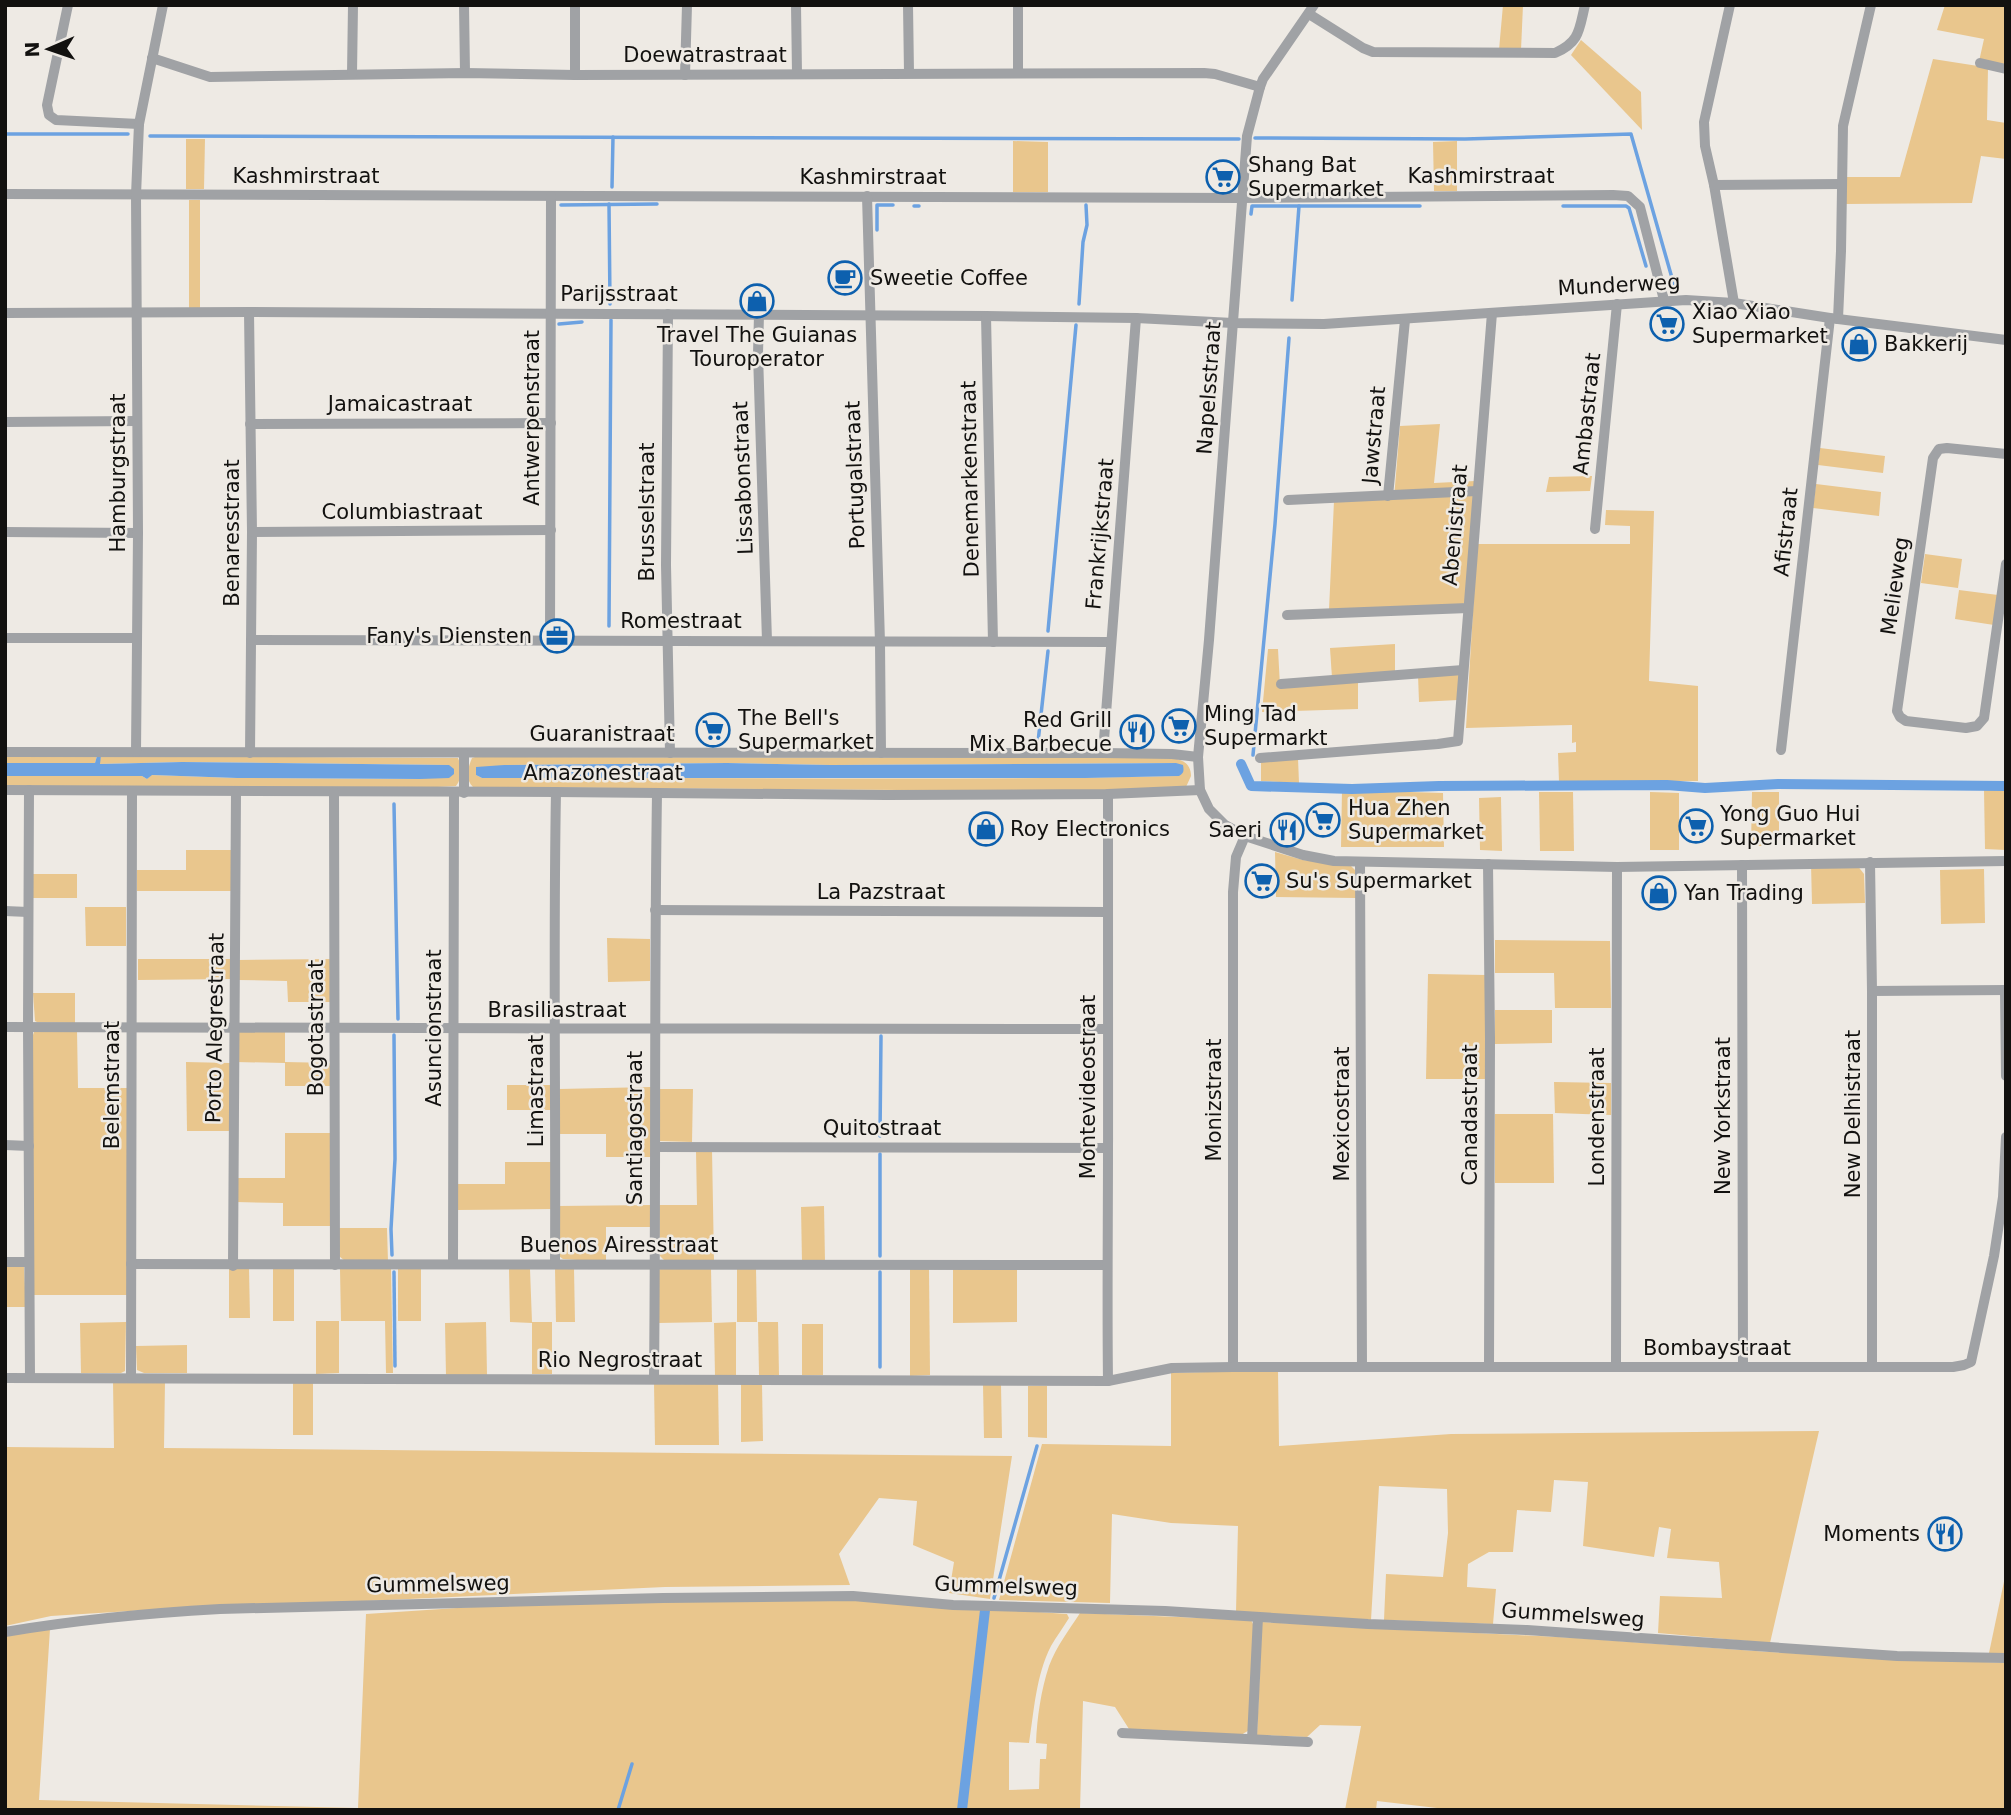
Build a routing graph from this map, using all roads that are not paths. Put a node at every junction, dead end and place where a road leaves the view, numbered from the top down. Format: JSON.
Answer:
{"nodes":[{"id":1,"x":68,"y":5,"type":"edge"},
{"id":2,"x":163,"y":5,"type":"edge"},
{"id":3,"x":353,"y":5,"type":"edge"},
{"id":4,"x":464,"y":5,"type":"edge"},
{"id":5,"x":575,"y":5,"type":"edge"},
{"id":6,"x":687,"y":5,"type":"edge"},
{"id":7,"x":796,"y":5,"type":"edge"},
{"id":8,"x":908,"y":5,"type":"edge"},
{"id":9,"x":1018,"y":5,"type":"edge"},
{"id":10,"x":1585,"y":5,"type":"edge"},
{"id":11,"x":1730,"y":5,"type":"edge"},
{"id":12,"x":1871,"y":5,"type":"edge"},
{"id":13,"x":1312,"y":9,"type":"edge"},
{"id":14,"x":152,"y":58,"type":"junction"},
{"id":15,"x":1980,"y":63,"type":"dead end"},
{"id":16,"x":2006,"y":69,"type":"edge"},
{"id":17,"x":465,"y":73,"type":"junction"},
{"id":18,"x":909,"y":73,"type":"junction"},
{"id":19,"x":1018,"y":73,"type":"junction"},
{"id":20,"x":352,"y":74,"type":"junction"},
{"id":21,"x":797,"y":74,"type":"junction"},
{"id":22,"x":575,"y":75,"type":"junction"},
{"id":23,"x":685,"y":75,"type":"junction"},
{"id":24,"x":1260,"y":87,"type":"junction"},
{"id":25,"x":139,"y":124,"type":"junction"},
{"id":26,"x":1841,"y":184,"type":"junction"},
{"id":27,"x":1714,"y":185,"type":"junction"},
{"id":28,"x":5,"y":194,"type":"edge"},
{"id":29,"x":136,"y":195,"type":"junction"},
{"id":30,"x":551,"y":196,"type":"junction"},
{"id":31,"x":867,"y":196,"type":"junction"},
{"id":32,"x":1242,"y":198,"type":"junction"},
{"id":33,"x":1664,"y":300,"type":"junction"},
{"id":34,"x":1734,"y":303,"type":"junction"},
{"id":35,"x":1617,"y":304,"type":"junction"},
{"id":36,"x":249,"y":312,"type":"junction"},
{"id":37,"x":5,"y":313,"type":"edge"},
{"id":38,"x":136,"y":313,"type":"junction"},
{"id":39,"x":551,"y":313,"type":"junction"},
{"id":40,"x":1492,"y":313,"type":"junction"},
{"id":41,"x":668,"y":314,"type":"junction"},
{"id":42,"x":759,"y":314,"type":"junction"},
{"id":43,"x":869,"y":315,"type":"junction"},
{"id":44,"x":986,"y":316,"type":"junction"},
{"id":45,"x":1136,"y":318,"type":"junction"},
{"id":46,"x":1834,"y":318,"type":"junction"},
{"id":47,"x":1405,"y":320,"type":"junction"},
{"id":48,"x":1233,"y":323,"type":"junction"},
{"id":49,"x":2006,"y":340,"type":"edge"},
{"id":50,"x":137,"y":421,"type":"junction"},
{"id":51,"x":5,"y":422,"type":"edge"},
{"id":52,"x":551,"y":423,"type":"junction"},
{"id":53,"x":250,"y":424,"type":"junction"},
{"id":54,"x":2006,"y":454,"type":"edge"},
{"id":55,"x":1478,"y":491,"type":"junction"},
{"id":56,"x":1388,"y":496,"type":"junction"},
{"id":57,"x":1288,"y":500,"type":"dead end"},
{"id":58,"x":1595,"y":529,"type":"dead end"},
{"id":59,"x":551,"y":530,"type":"junction"},
{"id":60,"x":5,"y":532,"type":"edge"},
{"id":61,"x":252,"y":532,"type":"junction"},
{"id":62,"x":138,"y":533,"type":"junction"},
{"id":63,"x":2006,"y":564,"type":"edge"},
{"id":64,"x":1468,"y":608,"type":"junction"},
{"id":65,"x":1287,"y":615,"type":"dead end"},
{"id":66,"x":5,"y":638,"type":"edge"},
{"id":67,"x":137,"y":638,"type":"junction"},
{"id":68,"x":251,"y":640,"type":"junction"},
{"id":69,"x":550,"y":640,"type":"junction"},
{"id":70,"x":667,"y":641,"type":"junction"},
{"id":71,"x":767,"y":641,"type":"junction"},
{"id":72,"x":993,"y":642,"type":"junction"},
{"id":73,"x":1110,"y":642,"type":"junction"},
{"id":74,"x":880,"y":643,"type":"junction"},
{"id":75,"x":1463,"y":670,"type":"junction"},
{"id":76,"x":1281,"y":684,"type":"dead end"},
{"id":77,"x":1781,"y":750,"type":"dead end"},
{"id":78,"x":5,"y":752,"type":"edge"},
{"id":79,"x":136,"y":752,"type":"junction"},
{"id":80,"x":464,"y":752,"type":"junction"},
{"id":81,"x":250,"y":753,"type":"junction"},
{"id":82,"x":670,"y":753,"type":"junction"},
{"id":83,"x":881,"y":753,"type":"junction"},
{"id":84,"x":1103,"y":753,"type":"junction"},
{"id":85,"x":1198,"y":757,"type":"junction"},
{"id":86,"x":1260,"y":758,"type":"dead end"},
{"id":87,"x":5,"y":790,"type":"edge"},
{"id":88,"x":29,"y":790,"type":"junction"},
{"id":89,"x":1200,"y":790,"type":"junction"},
{"id":90,"x":132,"y":791,"type":"junction"},
{"id":91,"x":236,"y":792,"type":"junction"},
{"id":92,"x":334,"y":792,"type":"junction"},
{"id":93,"x":556,"y":792,"type":"junction"},
{"id":94,"x":459,"y":793,"type":"junction"},
{"id":95,"x":657,"y":793,"type":"junction"},
{"id":96,"x":1108,"y":794,"type":"junction"},
{"id":97,"x":1245,"y":836,"type":"junction"},
{"id":98,"x":2006,"y":861,"type":"edge"},
{"id":99,"x":1360,"y":862,"type":"junction"},
{"id":100,"x":1870,"y":862,"type":"junction"},
{"id":101,"x":1488,"y":864,"type":"junction"},
{"id":102,"x":1742,"y":865,"type":"junction"},
{"id":103,"x":1616,"y":867,"type":"junction"},
{"id":104,"x":655,"y":910,"type":"junction"},
{"id":105,"x":5,"y":911,"type":"edge"},
{"id":106,"x":28,"y":912,"type":"junction"},
{"id":107,"x":1107,"y":912,"type":"junction"},
{"id":108,"x":2005,"y":990,"type":"edge"},
{"id":109,"x":1872,"y":991,"type":"junction"},
{"id":110,"x":335,"y":1026,"type":"junction"},
{"id":111,"x":5,"y":1027,"type":"edge"},
{"id":112,"x":28,"y":1027,"type":"junction"},
{"id":113,"x":233,"y":1027,"type":"junction"},
{"id":114,"x":131,"y":1028,"type":"junction"},
{"id":115,"x":453,"y":1028,"type":"junction"},
{"id":116,"x":556,"y":1029,"type":"junction"},
{"id":117,"x":1108,"y":1029,"type":"junction"},
{"id":118,"x":654,"y":1030,"type":"junction"},
{"id":119,"x":2006,"y":1076,"type":"edge"},
{"id":120,"x":2006,"y":1137,"type":"edge"},
{"id":121,"x":5,"y":1145,"type":"edge"},
{"id":122,"x":29,"y":1146,"type":"junction"},
{"id":123,"x":656,"y":1147,"type":"junction"},
{"id":124,"x":1108,"y":1148,"type":"junction"},
{"id":125,"x":5,"y":1262,"type":"edge"},
{"id":126,"x":29,"y":1262,"type":"junction"},
{"id":127,"x":131,"y":1264,"type":"junction"},
{"id":128,"x":453,"y":1264,"type":"junction"},
{"id":129,"x":555,"y":1264,"type":"junction"},
{"id":130,"x":655,"y":1264,"type":"junction"},
{"id":131,"x":335,"y":1265,"type":"junction"},
{"id":132,"x":1106,"y":1265,"type":"junction"},
{"id":133,"x":233,"y":1266,"type":"junction"},
{"id":134,"x":1489,"y":1366,"type":"junction"},
{"id":135,"x":1233,"y":1367,"type":"junction"},
{"id":136,"x":1362,"y":1367,"type":"junction"},
{"id":137,"x":1616,"y":1367,"type":"junction"},
{"id":138,"x":1743,"y":1367,"type":"junction"},
{"id":139,"x":1872,"y":1367,"type":"junction"},
{"id":140,"x":5,"y":1378,"type":"edge"},
{"id":141,"x":30,"y":1378,"type":"junction"},
{"id":142,"x":131,"y":1378,"type":"junction"},
{"id":143,"x":654,"y":1379,"type":"junction"},
{"id":144,"x":1108,"y":1381,"type":"junction"},
{"id":145,"x":1258,"y":1617,"type":"junction"},
{"id":146,"x":5,"y":1632,"type":"edge"},
{"id":147,"x":2006,"y":1658,"type":"edge"},
{"id":148,"x":1122,"y":1733,"type":"dead end"},
{"id":149,"x":1252,"y":1739,"type":"junction"},
{"id":150,"x":1308,"y":1742,"type":"dead end"}],
"edges":[{"from":1,"to":25,"type":"street"},
{"from":2,"to":14,"type":"street","name":"Hamburgstraat"},
{"from":3,"to":20,"type":"street"},
{"from":4,"to":17,"type":"street"},
{"from":5,"to":22,"type":"street"},
{"from":6,"to":23,"type":"street"},
{"from":7,"to":21,"type":"street"},
{"from":8,"to":18,"type":"street"},
{"from":9,"to":19,"type":"street"},
{"from":10,"to":13,"type":"street"},
{"from":11,"to":27,"type":"street"},
{"from":12,"to":26,"type":"street","name":"Afistraat"},
{"from":13,"to":24,"type":"street","name":"Napelsstraat"},
{"from":14,"to":20,"type":"street","name":"Doewatrastraat"},
{"from":14,"to":25,"type":"street","name":"Hamburgstraat"},
{"from":15,"to":16,"type":"street"},
{"from":17,"to":20,"type":"street","name":"Doewatrastraat"},
{"from":17,"to":22,"type":"street","name":"Doewatrastraat"},
{"from":18,"to":19,"type":"street","name":"Doewatrastraat"},
{"from":18,"to":21,"type":"street","name":"Doewatrastraat"},
{"from":19,"to":24,"type":"street","name":"Doewatrastraat"},
{"from":21,"to":23,"type":"street","name":"Doewatrastraat"},
{"from":22,"to":23,"type":"street","name":"Doewatrastraat"},
{"from":24,"to":32,"type":"street","name":"Napelsstraat"},
{"from":25,"to":29,"type":"street","name":"Hamburgstraat"},
{"from":26,"to":27,"type":"street"},
{"from":26,"to":46,"type":"street","name":"Afistraat"},
{"from":27,"to":34,"type":"street"},
{"from":28,"to":29,"type":"street","name":"Kashmirstraat"},
{"from":29,"to":30,"type":"street","name":"Kashmirstraat"},
{"from":29,"to":38,"type":"street","name":"Hamburgstraat"},
{"from":30,"to":31,"type":"street","name":"Kashmirstraat"},
{"from":30,"to":39,"type":"street","name":"Antwerpenstraat"},
{"from":31,"to":32,"type":"street","name":"Kashmirstraat"},
{"from":31,"to":43,"type":"street","name":"Portugalstraat"},
{"from":32,"to":33,"type":"street","name":"Kashmirstraat"},
{"from":32,"to":48,"type":"street","name":"Napelsstraat"},
{"from":33,"to":34,"type":"street","name":"Munderweg"},
{"from":33,"to":35,"type":"street","name":"Munderweg"},
{"from":34,"to":46,"type":"street","name":"Munderweg"},
{"from":35,"to":40,"type":"street","name":"Munderweg"},
{"from":35,"to":58,"type":"street","name":"Ambastraat"},
{"from":36,"to":38,"type":"street","name":"Parijsstraat"},
{"from":36,"to":39,"type":"street","name":"Parijsstraat"},
{"from":36,"to":53,"type":"street","name":"Benaresstraat"},
{"from":37,"to":38,"type":"street","name":"Parijsstraat"},
{"from":38,"to":50,"type":"street","name":"Hamburgstraat"},
{"from":39,"to":41,"type":"street","name":"Parijsstraat"},
{"from":39,"to":52,"type":"street","name":"Antwerpenstraat"},
{"from":40,"to":47,"type":"street","name":"Munderweg"},
{"from":40,"to":55,"type":"street","name":"Abenistraat"},
{"from":41,"to":42,"type":"street","name":"Parijsstraat"},
{"from":41,"to":70,"type":"street","name":"Brusselstraat"},
{"from":42,"to":43,"type":"street","name":"Parijsstraat"},
{"from":42,"to":71,"type":"street","name":"Lissabonstraat"},
{"from":43,"to":44,"type":"street","name":"Parijsstraat"},
{"from":43,"to":74,"type":"street","name":"Portugalstraat"},
{"from":44,"to":45,"type":"street","name":"Parijsstraat"},
{"from":44,"to":72,"type":"street","name":"Denemarkenstraat"},
{"from":45,"to":48,"type":"street","name":"Parijsstraat"},
{"from":45,"to":73,"type":"street","name":"Frankrijkstraat"},
{"from":46,"to":49,"type":"street","name":"Munderweg"},
{"from":46,"to":77,"type":"street","name":"Afistraat"},
{"from":47,"to":48,"type":"street","name":"Munderweg"},
{"from":47,"to":56,"type":"street","name":"Jawstraat"},
{"from":48,"to":85,"type":"street","name":"Napelsstraat"},
{"from":50,"to":51,"type":"street"},
{"from":50,"to":62,"type":"street","name":"Hamburgstraat"},
{"from":52,"to":53,"type":"street","name":"Jamaicastraat"},
{"from":52,"to":59,"type":"street","name":"Antwerpenstraat"},
{"from":53,"to":61,"type":"street","name":"Benaresstraat"},
{"from":54,"to":63,"type":"street","name":"Melieweg"},
{"from":55,"to":56,"type":"street"},
{"from":55,"to":64,"type":"street","name":"Abenistraat"},
{"from":56,"to":57,"type":"street","name":"Jawstraat"},
{"from":59,"to":61,"type":"street","name":"Columbiastraat"},
{"from":59,"to":69,"type":"street","name":"Antwerpenstraat"},
{"from":60,"to":62,"type":"street"},
{"from":61,"to":68,"type":"street","name":"Benaresstraat"},
{"from":62,"to":67,"type":"street","name":"Hamburgstraat"},
{"from":64,"to":65,"type":"street"},
{"from":64,"to":75,"type":"street","name":"Abenistraat"},
{"from":66,"to":67,"type":"street"},
{"from":67,"to":79,"type":"street","name":"Hamburgstraat"},
{"from":68,"to":69,"type":"street","name":"Romestraat"},
{"from":68,"to":81,"type":"street","name":"Benaresstraat"},
{"from":69,"to":70,"type":"street","name":"Romestraat"},
{"from":70,"to":71,"type":"street","name":"Romestraat"},
{"from":70,"to":82,"type":"street","name":"Brusselstraat"},
{"from":71,"to":74,"type":"street","name":"Romestraat"},
{"from":72,"to":73,"type":"street","name":"Romestraat"},
{"from":72,"to":74,"type":"street","name":"Romestraat"},
{"from":73,"to":84,"type":"street","name":"Frankrijkstraat"},
{"from":74,"to":83,"type":"street","name":"Portugalstraat"},
{"from":75,"to":76,"type":"street"},
{"from":75,"to":86,"type":"street","name":"Abenistraat"},
{"from":78,"to":79,"type":"street","name":"Guaranistraat"},
{"from":79,"to":81,"type":"street","name":"Guaranistraat"},
{"from":80,"to":81,"type":"street","name":"Guaranistraat"},
{"from":80,"to":82,"type":"street","name":"Guaranistraat"},
{"from":80,"to":94,"type":"street","name":"Asuncionstraat"},
{"from":82,"to":83,"type":"street","name":"Guaranistraat"},
{"from":83,"to":84,"type":"street","name":"Guaranistraat"},
{"from":84,"to":85,"type":"street","name":"Guaranistraat"},
{"from":85,"to":89,"type":"street","name":"Napelsstraat"},
{"from":87,"to":88,"type":"street","name":"Amazonestraat"},
{"from":88,"to":90,"type":"street","name":"Amazonestraat"},
{"from":88,"to":106,"type":"street"},
{"from":89,"to":96,"type":"street","name":"Amazonestraat"},
{"from":89,"to":97,"type":"street"},
{"from":90,"to":91,"type":"street","name":"Amazonestraat"},
{"from":90,"to":114,"type":"street","name":"Belemstraat"},
{"from":91,"to":92,"type":"street","name":"Amazonestraat"},
{"from":91,"to":113,"type":"street","name":"Porto Alegrestraat"},
{"from":92,"to":94,"type":"street","name":"Amazonestraat"},
{"from":92,"to":110,"type":"street","name":"Bogotastraat"},
{"from":93,"to":94,"type":"street","name":"Amazonestraat"},
{"from":93,"to":95,"type":"street","name":"Amazonestraat"},
{"from":93,"to":116,"type":"street","name":"Limastraat"},
{"from":94,"to":115,"type":"street","name":"Asuncionstraat"},
{"from":95,"to":96,"type":"street","name":"Amazonestraat"},
{"from":95,"to":104,"type":"street","name":"Santiagostraat"},
{"from":96,"to":107,"type":"street","name":"Montevideostraat"},
{"from":97,"to":99,"type":"street"},
{"from":97,"to":135,"type":"street","name":"Monizstraat"},
{"from":98,"to":100,"type":"street"},
{"from":99,"to":101,"type":"street"},
{"from":99,"to":136,"type":"street","name":"Mexicostraat"},
{"from":100,"to":102,"type":"street"},
{"from":100,"to":109,"type":"street","name":"New Delhistraat"},
{"from":101,"to":103,"type":"street"},
{"from":101,"to":134,"type":"street","name":"Canadastraat"},
{"from":102,"to":103,"type":"street"},
{"from":102,"to":138,"type":"street","name":"New Yorkstraat"},
{"from":103,"to":137,"type":"street","name":"Londenstraat"},
{"from":104,"to":107,"type":"street","name":"La Pazstraat"},
{"from":104,"to":118,"type":"street","name":"Santiagostraat"},
{"from":105,"to":106,"type":"street"},
{"from":106,"to":112,"type":"street"},
{"from":107,"to":117,"type":"street","name":"Montevideostraat"},
{"from":108,"to":109,"type":"street"},
{"from":108,"to":119,"type":"street"},
{"from":109,"to":139,"type":"street","name":"New Delhistraat"},
{"from":110,"to":113,"type":"street","name":"Brasiliastraat"},
{"from":110,"to":115,"type":"street","name":"Brasiliastraat"},
{"from":110,"to":131,"type":"street","name":"Bogotastraat"},
{"from":111,"to":112,"type":"street","name":"Brasiliastraat"},
{"from":112,"to":114,"type":"street","name":"Brasiliastraat"},
{"from":112,"to":122,"type":"street"},
{"from":113,"to":114,"type":"street","name":"Brasiliastraat"},
{"from":113,"to":133,"type":"street","name":"Porto Alegrestraat"},
{"from":114,"to":127,"type":"street","name":"Belemstraat"},
{"from":115,"to":116,"type":"street","name":"Brasiliastraat"},
{"from":115,"to":128,"type":"street","name":"Asuncionstraat"},
{"from":116,"to":118,"type":"street","name":"Brasiliastraat"},
{"from":116,"to":129,"type":"street","name":"Limastraat"},
{"from":117,"to":118,"type":"street","name":"Brasiliastraat"},
{"from":117,"to":124,"type":"street","name":"Montevideostraat"},
{"from":118,"to":123,"type":"street","name":"Santiagostraat"},
{"from":120,"to":139,"type":"street","name":"Bombaystraat"},
{"from":121,"to":122,"type":"street"},
{"from":122,"to":126,"type":"street"},
{"from":123,"to":124,"type":"street","name":"Quitostraat"},
{"from":123,"to":130,"type":"street","name":"Santiagostraat"},
{"from":124,"to":132,"type":"street","name":"Montevideostraat"},
{"from":125,"to":126,"type":"street"},
{"from":126,"to":141,"type":"street"},
{"from":127,"to":133,"type":"street","name":"Buenos Airesstraat"},
{"from":127,"to":142,"type":"street","name":"Belemstraat"},
{"from":128,"to":129,"type":"street","name":"Buenos Airesstraat"},
{"from":128,"to":131,"type":"street","name":"Buenos Airesstraat"},
{"from":129,"to":130,"type":"street","name":"Buenos Airesstraat"},
{"from":130,"to":132,"type":"street","name":"Buenos Airesstraat"},
{"from":130,"to":143,"type":"street","name":"Santiagostraat"},
{"from":131,"to":133,"type":"street","name":"Buenos Airesstraat"},
{"from":132,"to":144,"type":"street","name":"Montevideostraat"},
{"from":134,"to":136,"type":"street","name":"Bombaystraat"},
{"from":134,"to":137,"type":"street","name":"Bombaystraat"},
{"from":135,"to":136,"type":"street","name":"Bombaystraat"},
{"from":135,"to":144,"type":"street","name":"Rio Negrostraat"},
{"from":137,"to":138,"type":"street","name":"Bombaystraat"},
{"from":138,"to":139,"type":"street","name":"Bombaystraat"},
{"from":140,"to":141,"type":"street","name":"Rio Negrostraat"},
{"from":141,"to":142,"type":"street","name":"Rio Negrostraat"},
{"from":142,"to":143,"type":"street","name":"Rio Negrostraat"},
{"from":143,"to":144,"type":"street","name":"Rio Negrostraat"},
{"from":145,"to":146,"type":"street","name":"Gummelsweg"},
{"from":145,"to":147,"type":"street","name":"Gummelsweg"},
{"from":145,"to":149,"type":"street"},
{"from":148,"to":149,"type":"street"},
{"from":149,"to":150,"type":"street"}]}
